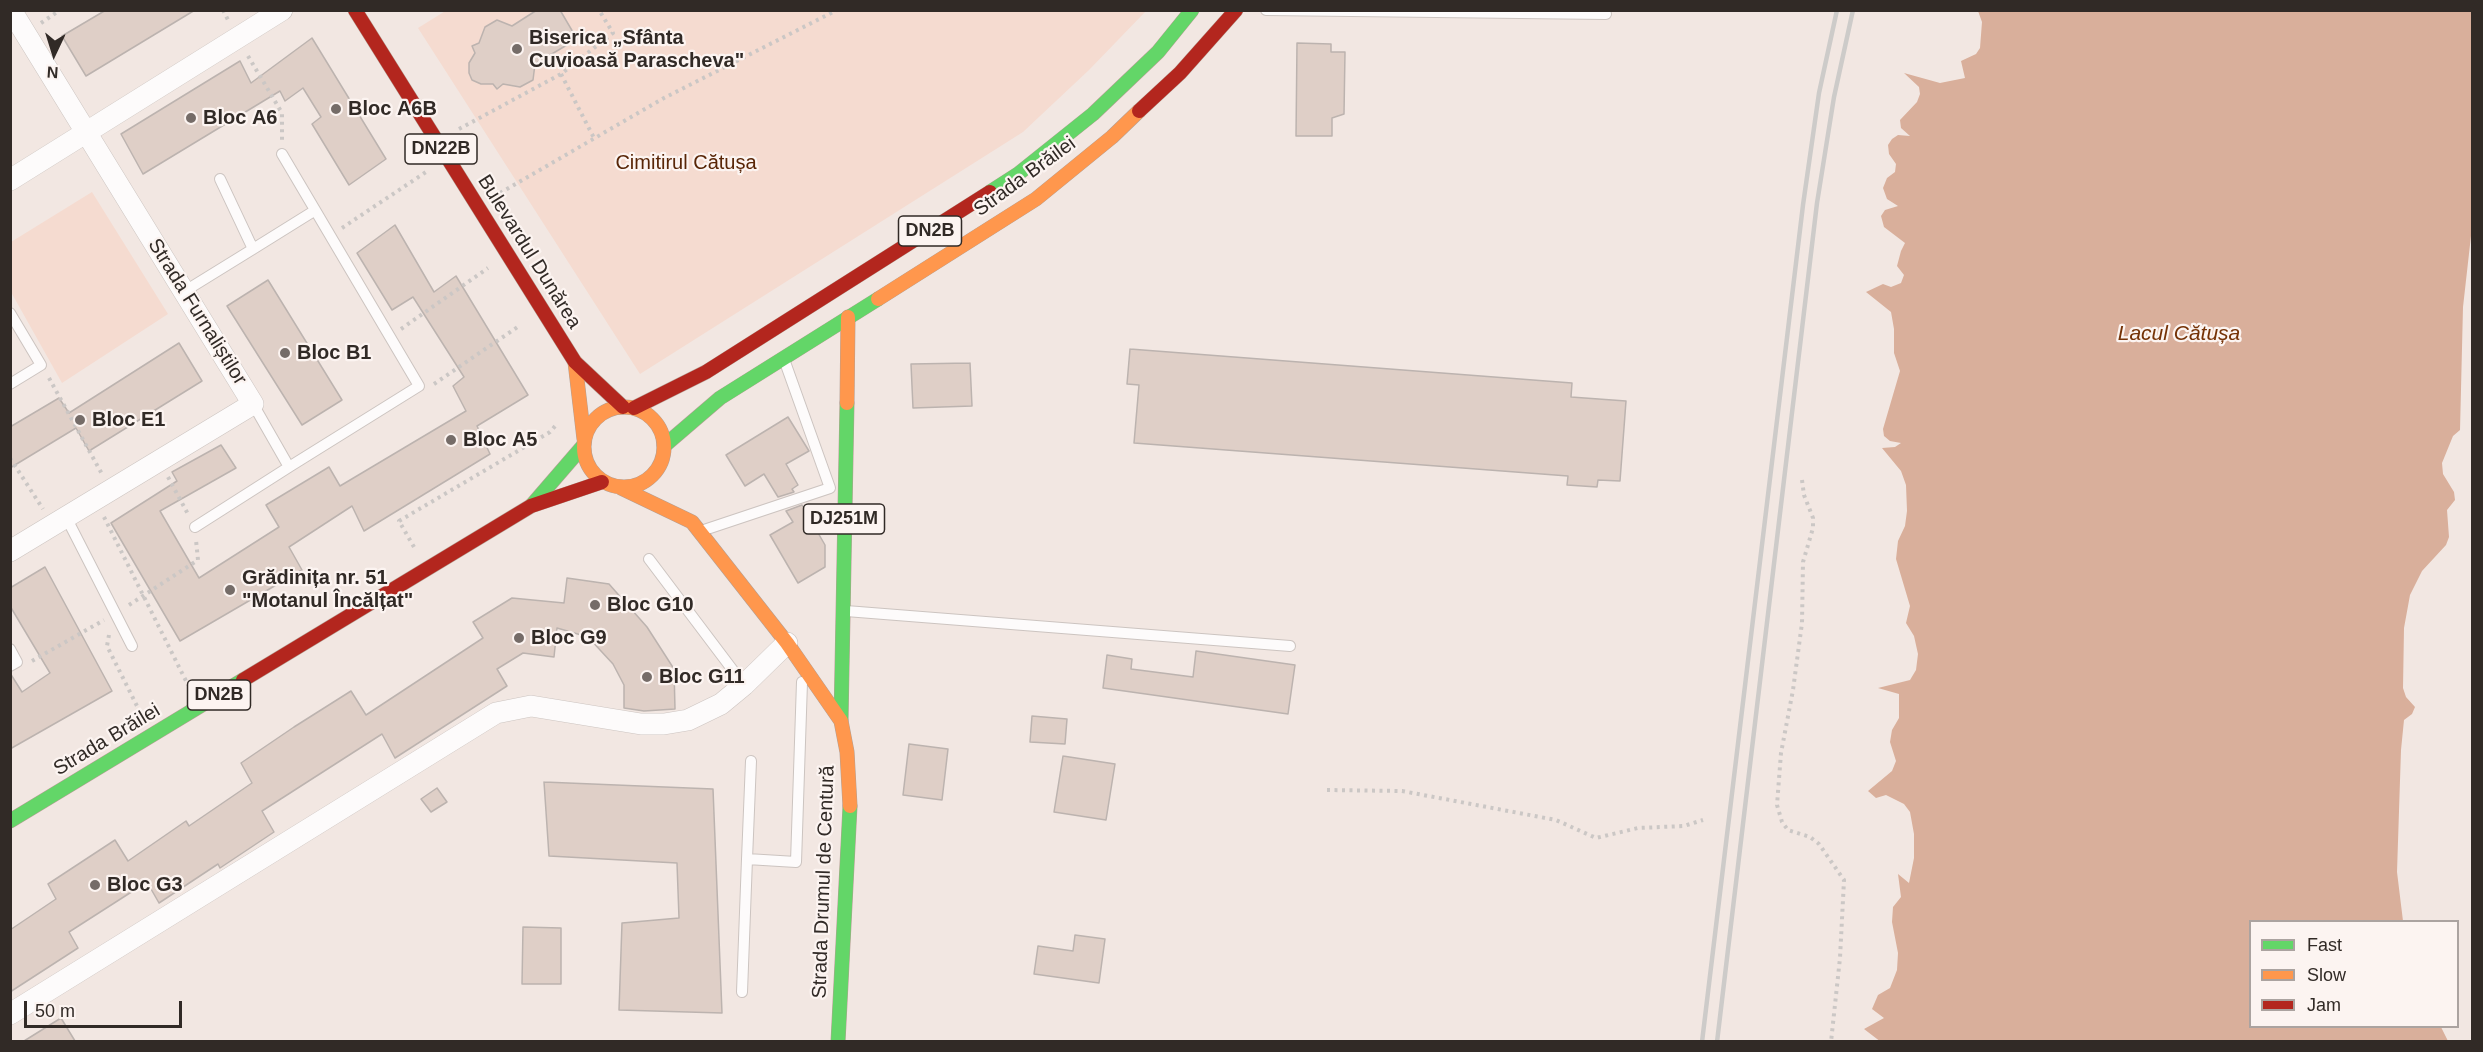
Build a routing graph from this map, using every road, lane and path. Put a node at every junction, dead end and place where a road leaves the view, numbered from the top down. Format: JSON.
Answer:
{"nodes":[{"id":1,"x":11,"y":10,"type":"edge"},
{"id":2,"x":223,"y":10,"type":"edge"},
{"id":3,"x":282,"y":10,"type":"edge"},
{"id":4,"x":355,"y":10,"type":"edge"},
{"id":5,"x":599,"y":10,"type":"edge"},
{"id":6,"x":837,"y":10,"type":"edge"},
{"id":7,"x":1192,"y":10,"type":"edge"},
{"id":8,"x":1236,"y":10,"type":"edge"},
{"id":9,"x":1266,"y":10,"type":"edge"},
{"id":10,"x":1606,"y":14,"type":"dead end"},
{"id":11,"x":238,"y":38,"type":"junction"},
{"id":12,"x":561,"y":74,"type":"junction"},
{"id":13,"x":86,"y":133,"type":"junction"},
{"id":14,"x":595,"y":140,"type":"junction"},
{"id":15,"x":436,"y":141,"type":"junction"},
{"id":16,"x":282,"y":154,"type":"joint"},
{"id":17,"x":447,"y":158,"type":"junction"},
{"id":18,"x":10,"y":180,"type":"edge"},
{"id":19,"x":220,"y":180,"type":"dead end"},
{"id":20,"x":478,"y":206,"type":"junction"},
{"id":21,"x":314,"y":211,"type":"junction"},
{"id":22,"x":329,"y":237,"type":"junction"},
{"id":23,"x":254,"y":249,"type":"junction"},
{"id":24,"x":508,"y":253,"type":"junction"},
{"id":25,"x":185,"y":291,"type":"junction"},
{"id":26,"x":10,"y":313,"type":"edge"},
{"id":27,"x":848,"y":317,"type":"junction"},
{"id":28,"x":514,"y":318,"type":"dead end"},
{"id":29,"x":519,"y":326,"type":"junction"},
{"id":30,"x":525,"y":336,"type":"dead end"},
{"id":31,"x":389,"y":337,"type":"junction"},
{"id":32,"x":783,"y":357,"type":"junction"},
{"id":33,"x":575,"y":362,"type":"junction"},
{"id":34,"x":41,"y":365,"type":"junction"},
{"id":35,"x":10,"y":384,"type":"edge"},
{"id":36,"x":418,"y":386,"type":"junction"},
{"id":37,"x":253,"y":404,"type":"junction"},
{"id":38,"x":629,"y":408,"type":"junction"},
{"id":39,"x":561,"y":420,"type":"dead end"},
{"id":40,"x":584,"y":443,"type":"junction"},
{"id":41,"x":664,"y":453,"type":"junction"},
{"id":42,"x":10,"y":458,"type":"edge"},
{"id":43,"x":159,"y":461,"type":"junction"},
{"id":44,"x":289,"y":467,"type":"junction"},
{"id":45,"x":671,"y":476,"type":"dead end"},
{"id":46,"x":1802,"y":480,"type":"dead end"},
{"id":47,"x":602,"y":482,"type":"junction"},
{"id":48,"x":621,"y":488,"type":"junction"},
{"id":49,"x":830,"y":488,"type":"junction"},
{"id":50,"x":845,"y":493,"type":"junction"},
{"id":51,"x":103,"y":495,"type":"junction"},
{"id":52,"x":683,"y":503,"type":"dead end"},
{"id":53,"x":531,"y":506,"type":"junction"},
{"id":54,"x":60,"y":521,"type":"junction"},
{"id":55,"x":696,"y":526,"type":"junction"},
{"id":56,"x":195,"y":527,"type":"junction"},
{"id":57,"x":416,"y":550,"type":"dead end"},
{"id":58,"x":10,"y":551,"type":"edge"},
{"id":59,"x":650,"y":559,"type":"dead end"},
{"id":60,"x":143,"y":597,"type":"junction"},
{"id":61,"x":843,"y":610,"type":"junction"},
{"id":62,"x":114,"y":614,"type":"junction"},
{"id":63,"x":787,"y":643,"type":"junction"},
{"id":64,"x":132,"y":646,"type":"dead end"},
{"id":65,"x":1290,"y":646,"type":"dead end"},
{"id":66,"x":10,"y":650,"type":"edge"},
{"id":67,"x":14,"y":664,"type":"edge"},
{"id":68,"x":803,"y":666,"type":"junction"},
{"id":69,"x":744,"y":685,"type":"junction"},
{"id":70,"x":199,"y":707,"type":"junction"},
{"id":71,"x":841,"y":721,"type":"junction"},
{"id":72,"x":152,"y":735,"type":"junction"},
{"id":73,"x":751,"y":761,"type":"dead end"},
{"id":74,"x":1327,"y":790,"type":"dead end"},
{"id":75,"x":1703,"y":820,"type":"dead end"},
{"id":76,"x":10,"y":821,"type":"edge"},
{"id":77,"x":747,"y":859,"type":"junction"},
{"id":78,"x":742,"y":992,"type":"dead end"},
{"id":79,"x":10,"y":1014,"type":"edge"},
{"id":80,"x":838,"y":1041,"type":"edge"},
{"id":81,"x":1831,"y":1041,"type":"edge"}],
"edges":[{"from":1,"to":13,"type":"street","name":"Strada Furnaliștilor"},
{"from":2,"to":11,"type":"path"},
{"from":3,"to":11,"type":"street"},
{"from":4,"to":15,"type":"main road","name":"Bulevardul Dunărea","number":"DN22B"},
{"from":5,"to":12,"type":"path"},
{"from":6,"to":14,"type":"path"},
{"from":7,"to":38,"type":"main road","name":"Strada Brăilei","number":"DN2B"},
{"from":8,"to":27,"type":"main road","name":"Strada Brăilei","number":"DN2B"},
{"from":9,"to":10,"type":"lane"},
{"from":11,"to":13,"type":"street"},
{"from":11,"to":16,"type":"path"},
{"from":12,"to":14,"type":"path"},
{"from":12,"to":15,"type":"path"},
{"from":13,"to":18,"type":"street"},
{"from":13,"to":25,"type":"street","name":"Strada Furnaliștilor"},
{"from":14,"to":20,"type":"path"},
{"from":15,"to":17,"type":"main road","name":"Bulevardul Dunărea","number":"DN22B"},
{"from":16,"to":21,"type":"lane"},
{"from":17,"to":20,"type":"main road","name":"Bulevardul Dunărea","number":"DN22B"},
{"from":17,"to":22,"type":"path"},
{"from":19,"to":23,"type":"lane"},
{"from":20,"to":24,"type":"main road","name":"Bulevardul Dunărea","number":"DN22B"},
{"from":21,"to":22,"type":"lane"},
{"from":21,"to":23,"type":"lane"},
{"from":22,"to":31,"type":"lane"},
{"from":23,"to":25,"type":"lane"},
{"from":24,"to":31,"type":"path"},
{"from":24,"to":33,"type":"main road","name":"Bulevardul Dunărea","number":"DN22B"},
{"from":25,"to":37,"type":"street","name":"Strada Furnaliștilor"},
{"from":26,"to":34,"type":"lane"},
{"from":27,"to":32,"type":"main road","name":"Strada Brăilei","number":"DN2B"},
{"from":27,"to":50,"type":"main road","number":"DJ251M"},
{"from":28,"to":29,"type":"path"},
{"from":29,"to":30,"type":"path"},
{"from":29,"to":36,"type":"path"},
{"from":31,"to":36,"type":"lane"},
{"from":32,"to":41,"type":"main road","name":"Strada Brăilei","number":"DN2B"},
{"from":32,"to":49,"type":"lane"},
{"from":33,"to":38,"type":"main road","name":"Bulevardul Dunărea","number":"DN22B"},
{"from":33,"to":40,"type":"main road","name":"Bulevardul Dunărea","number":"DN22B"},
{"from":34,"to":35,"type":"lane"},
{"from":34,"to":51,"type":"path"},
{"from":36,"to":44,"type":"lane"},
{"from":37,"to":43,"type":"street","name":"Strada Furnaliștilor"},
{"from":37,"to":44,"type":"lane"},
{"from":38,"to":40,"type":"main road","name":"Strada Brăilei","number":"DN2B"},
{"from":38,"to":41,"type":"main road"},
{"from":39,"to":57,"type":"path"},
{"from":40,"to":47,"type":"main road"},
{"from":40,"to":53,"type":"main road","name":"Strada Brăilei","number":"DN2B"},
{"from":41,"to":45,"type":"main road"},
{"from":41,"to":48,"type":"main road","name":"Strada Brăilei","number":"DN2B"},
{"from":42,"to":54,"type":"path"},
{"from":43,"to":51,"type":"street","name":"Strada Furnaliștilor"},
{"from":43,"to":56,"type":"path"},
{"from":44,"to":56,"type":"lane"},
{"from":46,"to":81,"type":"path"},
{"from":47,"to":48,"type":"main road"},
{"from":47,"to":53,"type":"main road","name":"Strada Brăilei","number":"DN2B"},
{"from":48,"to":55,"type":"main road","name":"Strada Drumul de Centură","number":"DJ251M"},
{"from":49,"to":50,"type":"lane"},
{"from":49,"to":55,"type":"lane"},
{"from":50,"to":61,"type":"main road","number":"DJ251M"},
{"from":51,"to":54,"type":"street","name":"Strada Furnaliștilor"},
{"from":51,"to":60,"type":"path"},
{"from":52,"to":55,"type":"main road","name":"Strada Drumul de Centură","number":"DJ251M"},
{"from":53,"to":70,"type":"main road","name":"Strada Brăilei","number":"DN2B"},
{"from":54,"to":58,"type":"street","name":"Strada Furnaliștilor"},
{"from":54,"to":62,"type":"lane"},
{"from":55,"to":63,"type":"main road","name":"Strada Drumul de Centură","number":"DJ251M"},
{"from":56,"to":60,"type":"path"},
{"from":59,"to":69,"type":"lane"},
{"from":60,"to":62,"type":"path"},
{"from":60,"to":70,"type":"path"},
{"from":61,"to":65,"type":"lane"},
{"from":61,"to":71,"type":"main road","number":"DJ251M"},
{"from":62,"to":64,"type":"lane"},
{"from":62,"to":67,"type":"path"},
{"from":62,"to":72,"type":"path"},
{"from":63,"to":68,"type":"main road","name":"Strada Drumul de Centură","number":"DJ251M"},
{"from":63,"to":69,"type":"street"},
{"from":66,"to":67,"type":"lane"},
{"from":68,"to":71,"type":"main road","name":"Strada Drumul de Centură","number":"DJ251M"},
{"from":68,"to":77,"type":"lane"},
{"from":69,"to":79,"type":"street"},
{"from":70,"to":72,"type":"main road","name":"Strada Brăilei","number":"DN2B"},
{"from":71,"to":80,"type":"main road","name":"Strada Drumul de Centură","number":"DJ251M"},
{"from":72,"to":76,"type":"main road","name":"Strada Brăilei","number":"DN2B"},
{"from":73,"to":77,"type":"lane"},
{"from":74,"to":75,"type":"path"},
{"from":77,"to":78,"type":"lane"}]}
